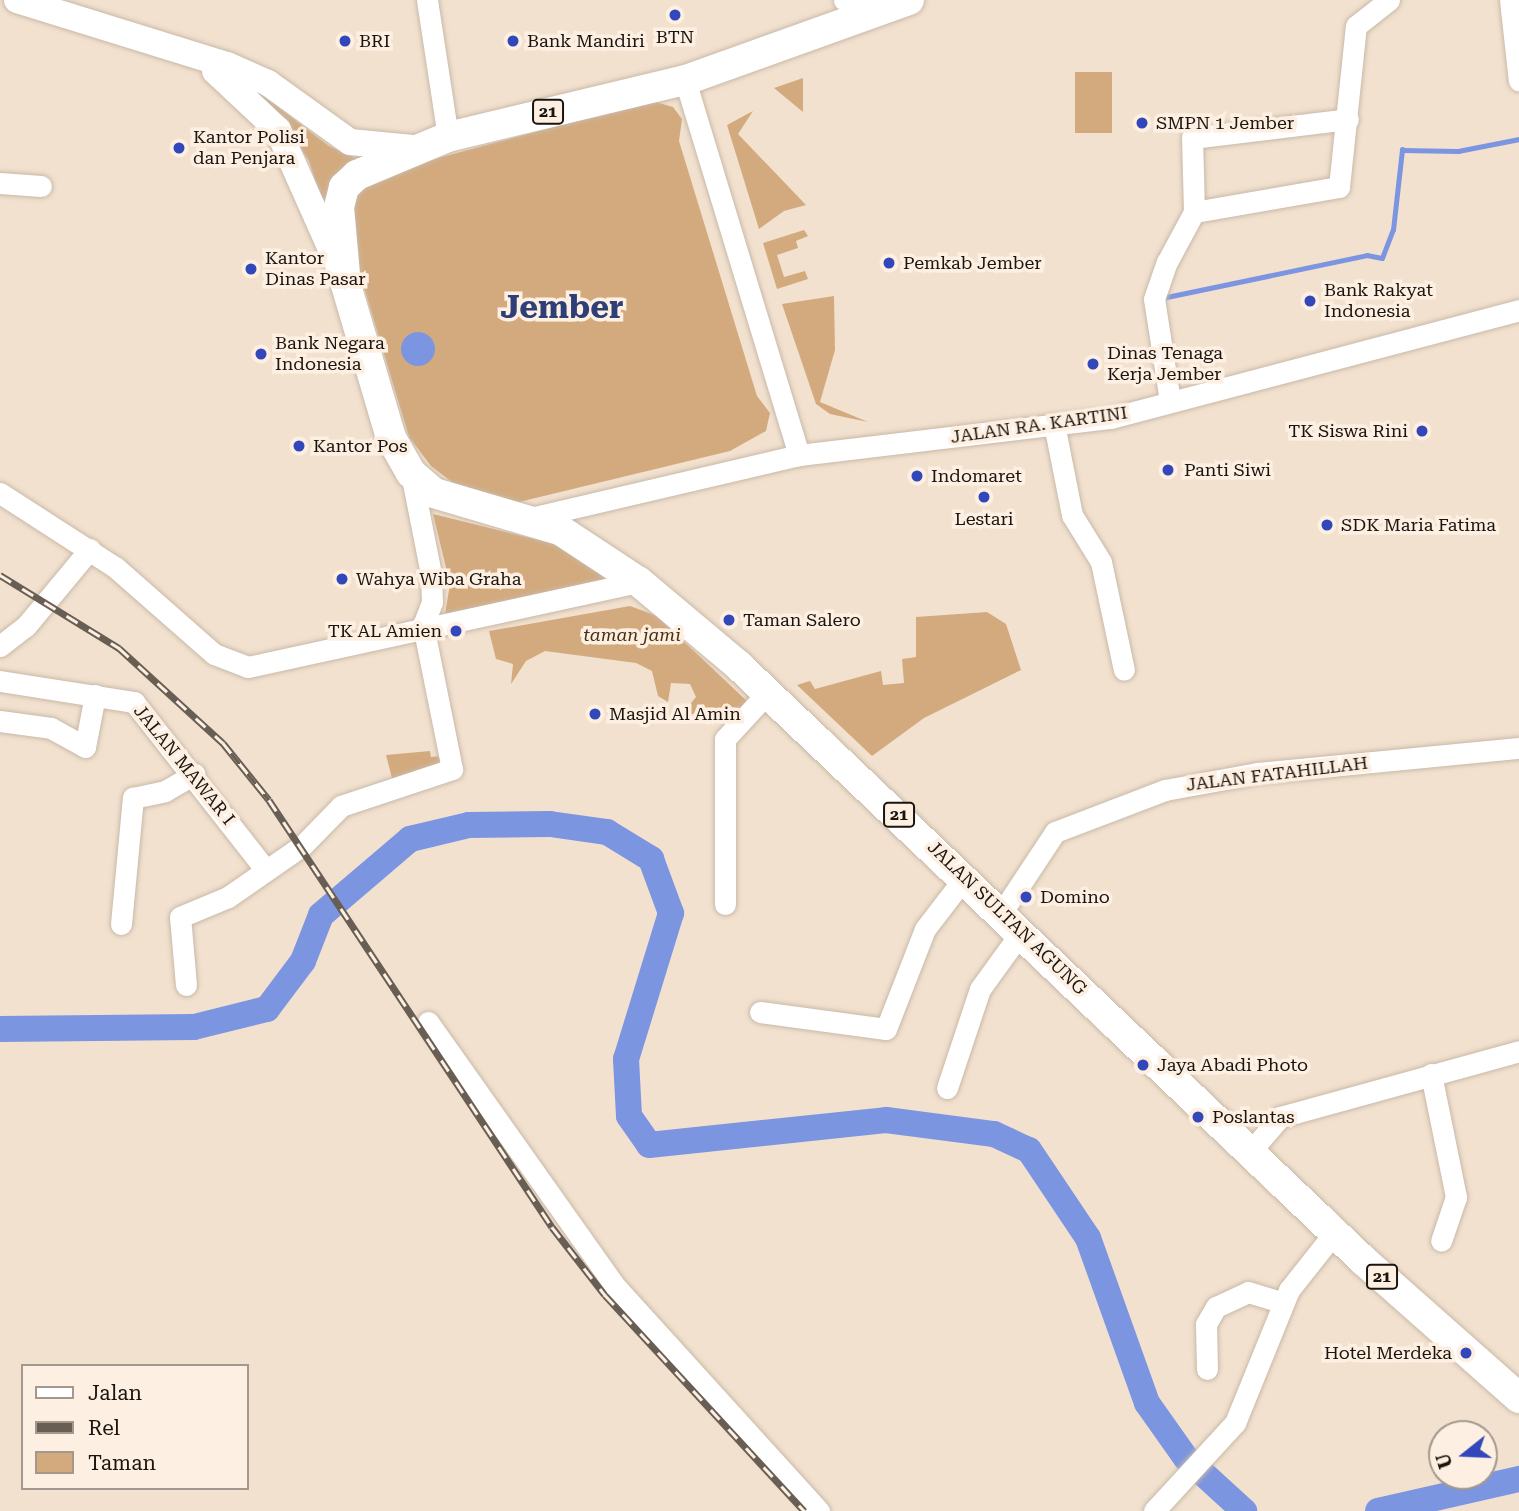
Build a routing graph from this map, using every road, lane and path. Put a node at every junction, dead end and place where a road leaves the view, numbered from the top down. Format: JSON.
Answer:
{"nodes":[{"id":1,"x":17,"y":0,"type":"edge"},
{"id":2,"x":427,"y":0,"type":"edge"},
{"id":3,"x":844,"y":0,"type":"edge"},
{"id":4,"x":1389,"y":0,"type":"edge"},
{"id":5,"x":1510,"y":0,"type":"edge"},
{"id":6,"x":894,"y":4,"type":"edge"},
{"id":7,"x":187,"y":52,"type":"junction"},
{"id":8,"x":685,"y":80,"type":"junction"},
{"id":9,"x":1519,"y":81,"type":"edge"},
{"id":10,"x":1348,"y":119,"type":"junction"},
{"id":11,"x":448,"y":137,"type":"junction"},
{"id":12,"x":413,"y":148,"type":"junction"},
{"id":13,"x":0,"y":183,"type":"edge"},
{"id":14,"x":41,"y":186,"type":"dead end"},
{"id":15,"x":1194,"y":212,"type":"junction"},
{"id":16,"x":346,"y":285,"type":"junction"},
{"id":17,"x":1519,"y":310,"type":"edge"},
{"id":18,"x":1170,"y":401,"type":"junction"},
{"id":19,"x":1054,"y":424,"type":"junction"},
{"id":20,"x":799,"y":455,"type":"junction"},
{"id":21,"x":411,"y":473,"type":"junction"},
{"id":22,"x":0,"y":493,"type":"edge"},
{"id":23,"x":520,"y":520,"type":"junction"},
{"id":24,"x":90,"y":549,"type":"junction"},
{"id":25,"x":639,"y":582,"type":"junction"},
{"id":26,"x":423,"y":625,"type":"junction"},
{"id":27,"x":0,"y":646,"type":"edge"},
{"id":28,"x":1125,"y":670,"type":"dead end"},
{"id":29,"x":0,"y":681,"type":"edge"},
{"id":30,"x":768,"y":692,"type":"junction"},
{"id":31,"x":95,"y":695,"type":"junction"},
{"id":32,"x":0,"y":721,"type":"edge"},
{"id":33,"x":1519,"y":748,"type":"edge"},
{"id":34,"x":194,"y":774,"type":"junction"},
{"id":35,"x":265,"y":869,"type":"junction"},
{"id":36,"x":965,"y":877,"type":"junction"},
{"id":37,"x":725,"y":904,"type":"dead end"},
{"id":38,"x":1012,"y":922,"type":"junction"},
{"id":39,"x":121,"y":924,"type":"dead end"},
{"id":40,"x":186,"y":985,"type":"dead end"},
{"id":41,"x":760,"y":1012,"type":"dead end"},
{"id":42,"x":428,"y":1021,"type":"dead end"},
{"id":43,"x":1519,"y":1051,"type":"edge"},
{"id":44,"x":1431,"y":1074,"type":"junction"},
{"id":45,"x":947,"y":1088,"type":"dead end"},
{"id":46,"x":1250,"y":1152,"type":"junction"},
{"id":47,"x":1334,"y":1233,"type":"junction"},
{"id":48,"x":1441,"y":1241,"type":"dead end"},
{"id":49,"x":1283,"y":1303,"type":"junction"},
{"id":50,"x":1207,"y":1369,"type":"dead end"},
{"id":51,"x":1515,"y":1390,"type":"edge"},
{"id":52,"x":819,"y":1511,"type":"edge"},
{"id":53,"x":1154,"y":1511,"type":"edge"}],
"edges":[{"from":1,"to":7,"type":"main road"},
{"from":2,"to":11,"type":"street"},
{"from":3,"to":6,"type":"street"},
{"from":4,"to":10,"type":"street"},
{"from":5,"to":9,"type":"street"},
{"from":6,"to":8,"type":"highway","number":"21"},
{"from":7,"to":12,"type":"main road"},
{"from":7,"to":16,"type":"main road"},
{"from":8,"to":11,"type":"highway","number":"21"},
{"from":8,"to":20,"type":"street"},
{"from":10,"to":15,"type":"street"},
{"from":10,"to":15,"type":"street"},
{"from":11,"to":12,"type":"highway","number":"21"},
{"from":12,"to":16,"type":"highway","number":"21"},
{"from":13,"to":14,"type":"street"},
{"from":15,"to":18,"type":"street"},
{"from":16,"to":21,"type":"highway","name":"JALAN SULTAN AGUNG","number":"21"},
{"from":17,"to":18,"type":"street","name":"JALAN RA. KARTINI"},
{"from":18,"to":19,"type":"street","name":"JALAN RA. KARTINI"},
{"from":19,"to":20,"type":"street","name":"JALAN RA. KARTINI"},
{"from":19,"to":28,"type":"street"},
{"from":20,"to":23,"type":"street","name":"JALAN RA. KARTINI"},
{"from":21,"to":23,"type":"highway","name":"JALAN SULTAN AGUNG","number":"21"},
{"from":21,"to":26,"type":"street"},
{"from":22,"to":24,"type":"street"},
{"from":23,"to":25,"type":"highway","name":"JALAN SULTAN AGUNG","number":"21"},
{"from":24,"to":26,"type":"street"},
{"from":24,"to":27,"type":"street"},
{"from":25,"to":26,"type":"street"},
{"from":25,"to":30,"type":"highway","name":"JALAN SULTAN AGUNG","number":"21"},
{"from":26,"to":35,"type":"street"},
{"from":29,"to":31,"type":"street","name":"JALAN MAWAR I"},
{"from":30,"to":36,"type":"highway","name":"JALAN SULTAN AGUNG","number":"21"},
{"from":30,"to":37,"type":"street"},
{"from":31,"to":32,"type":"street"},
{"from":31,"to":34,"type":"street","name":"JALAN MAWAR I"},
{"from":33,"to":38,"type":"street","name":"JALAN FATAHILLAH"},
{"from":34,"to":35,"type":"street","name":"JALAN MAWAR I"},
{"from":34,"to":39,"type":"street"},
{"from":35,"to":40,"type":"street"},
{"from":36,"to":38,"type":"highway","name":"JALAN SULTAN AGUNG","number":"21"},
{"from":36,"to":41,"type":"street"},
{"from":38,"to":45,"type":"street","name":"JALAN FATAHILLAH"},
{"from":38,"to":46,"type":"highway","name":"JALAN SULTAN AGUNG","number":"21"},
{"from":42,"to":52,"type":"street"},
{"from":43,"to":44,"type":"street"},
{"from":44,"to":46,"type":"street"},
{"from":44,"to":48,"type":"street"},
{"from":46,"to":47,"type":"highway","name":"JALAN SULTAN AGUNG","number":"21"},
{"from":47,"to":49,"type":"street"},
{"from":47,"to":51,"type":"highway","name":"JALAN SULTAN AGUNG","number":"21"},
{"from":49,"to":50,"type":"street"},
{"from":49,"to":53,"type":"street"}]}
